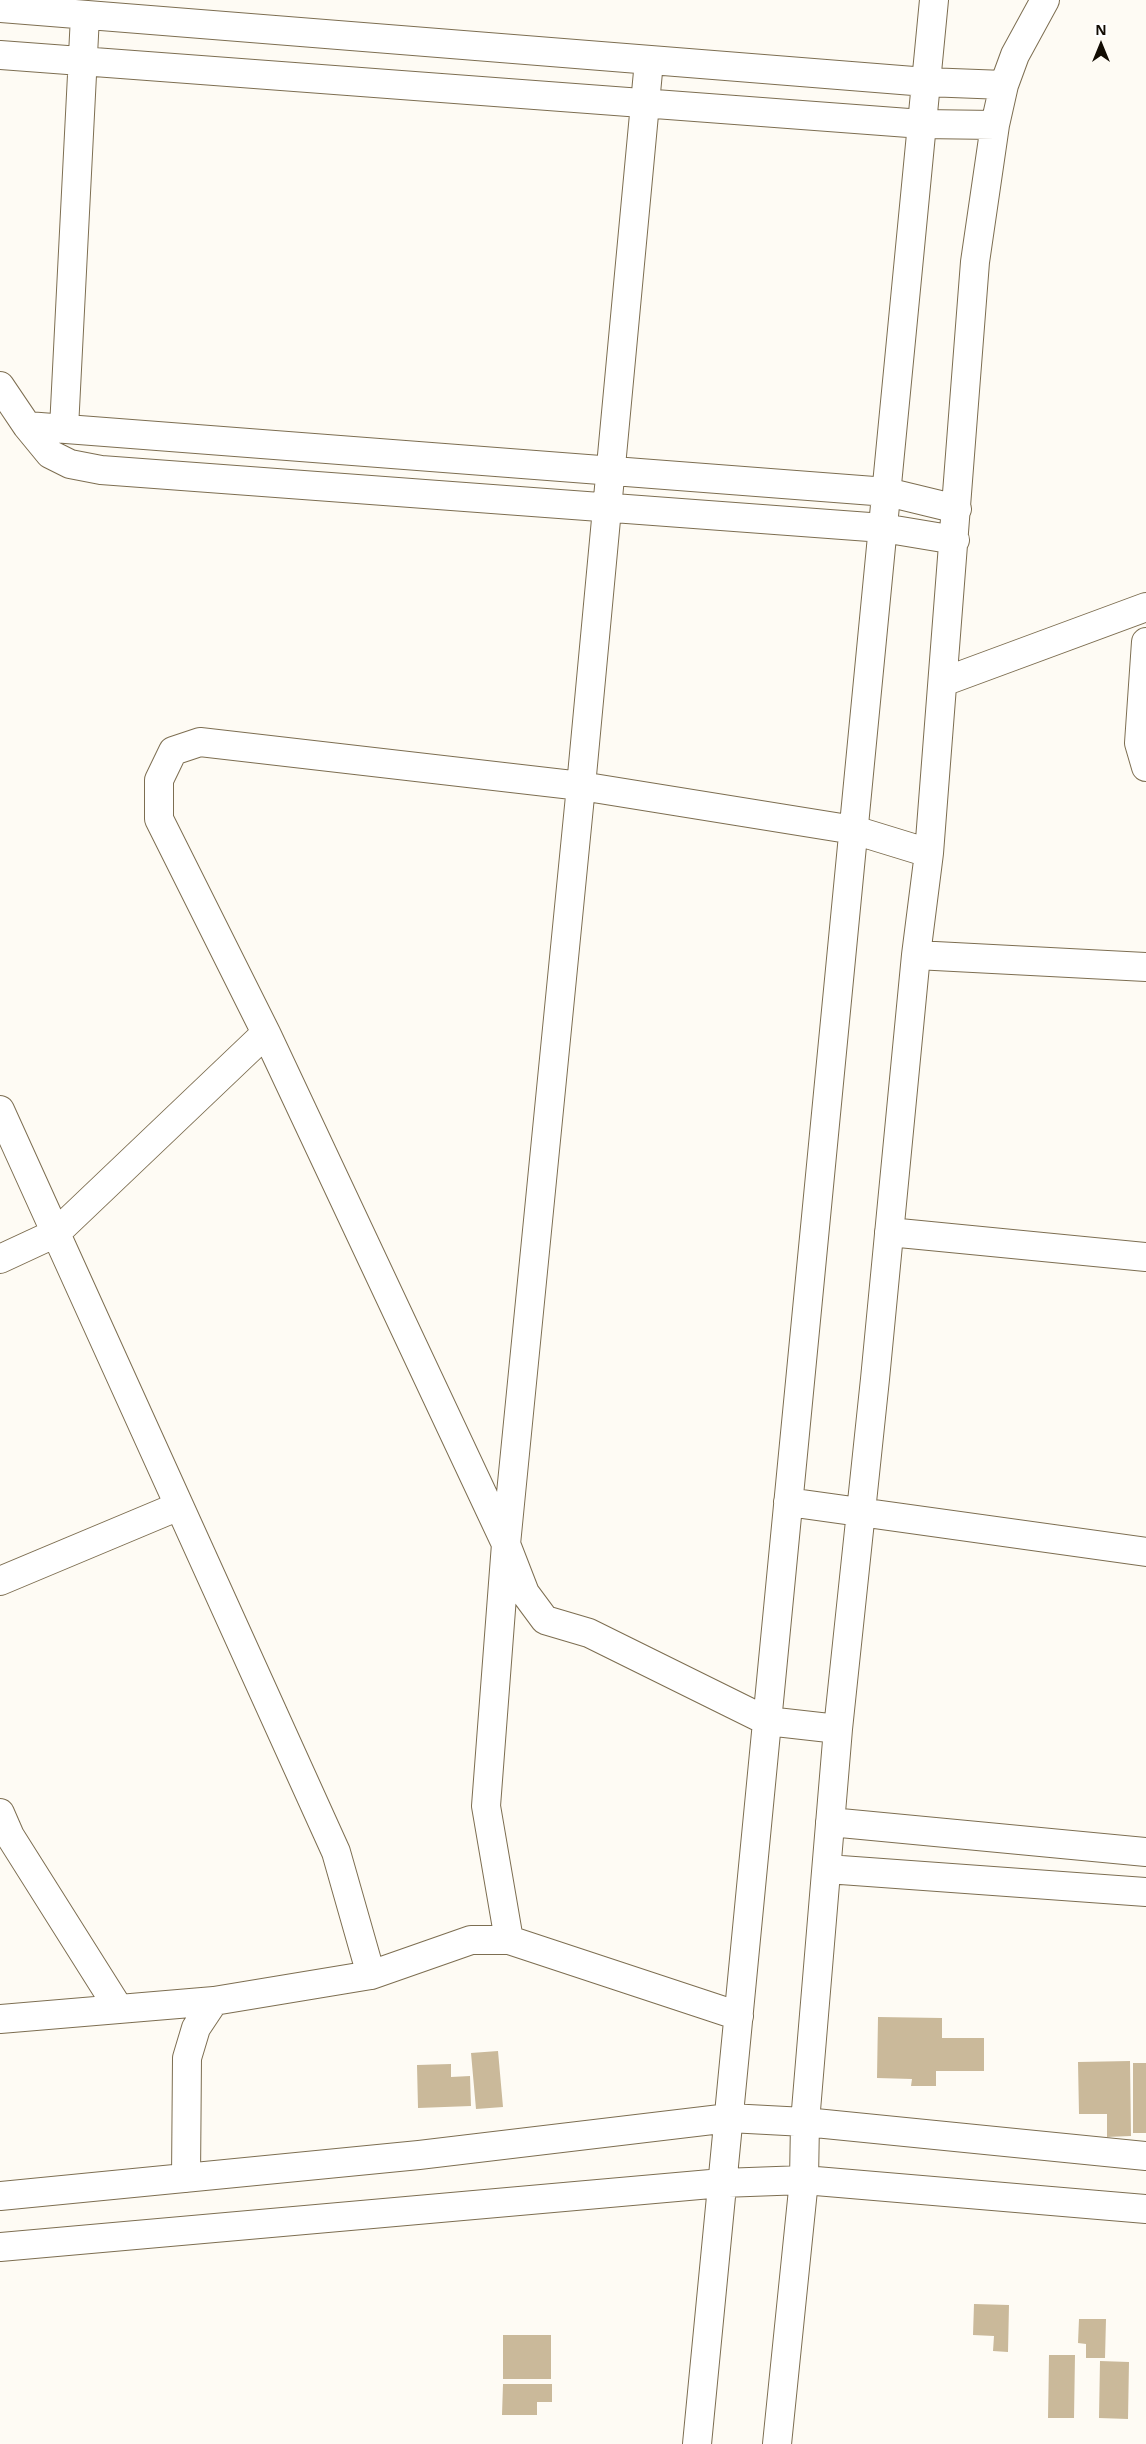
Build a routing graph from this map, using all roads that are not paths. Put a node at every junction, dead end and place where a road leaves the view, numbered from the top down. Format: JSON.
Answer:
{"nodes":[{"id":1,"x":934,"y":0,"type":"edge"},
{"id":2,"x":1045,"y":0,"type":"edge"},
{"id":3,"x":0,"y":8,"type":"edge"},
{"id":4,"x":85,"y":16,"type":"junction"},
{"id":5,"x":0,"y":55,"type":"edge"},
{"id":6,"x":82,"y":61,"type":"junction"},
{"id":7,"x":649,"y":61,"type":"junction"},
{"id":8,"x":926,"y":82,"type":"junction"},
{"id":9,"x":1004,"y":85,"type":"junction"},
{"id":10,"x":645,"y":104,"type":"junction"},
{"id":11,"x":922,"y":124,"type":"junction"},
{"id":12,"x":995,"y":125,"type":"junction"},
{"id":13,"x":0,"y":386,"type":"edge"},
{"id":14,"x":27,"y":426,"type":"junction"},
{"id":15,"x":64,"y":428,"type":"junction"},
{"id":16,"x":611,"y":471,"type":"junction"},
{"id":17,"x":887,"y":492,"type":"junction"},
{"id":18,"x":608,"y":508,"type":"junction"},
{"id":19,"x":957,"y":509,"type":"junction"},
{"id":20,"x":883,"y":528,"type":"junction"},
{"id":21,"x":954,"y":540,"type":"junction"},
{"id":22,"x":1146,"y":607,"type":"edge"},
{"id":23,"x":1146,"y":642,"type":"edge"},
{"id":24,"x":943,"y":682,"type":"junction"},
{"id":25,"x":1146,"y":767,"type":"edge"},
{"id":26,"x":581,"y":786,"type":"junction"},
{"id":27,"x":854,"y":830,"type":"junction"},
{"id":28,"x":929,"y":853,"type":"junction"},
{"id":29,"x":916,"y":955,"type":"junction"},
{"id":30,"x":1146,"y":967,"type":"edge"},
{"id":31,"x":266,"y":1033,"type":"junction"},
{"id":32,"x":0,"y":1110,"type":"edge"},
{"id":33,"x":889,"y":1232,"type":"junction"},
{"id":34,"x":56,"y":1233,"type":"junction"},
{"id":35,"x":1146,"y":1257,"type":"edge"},
{"id":36,"x":0,"y":1258,"type":"edge"},
{"id":37,"x":788,"y":1502,"type":"junction"},
{"id":38,"x":179,"y":1506,"type":"junction"},
{"id":39,"x":861,"y":1514,"type":"junction"},
{"id":40,"x":506,"y":1544,"type":"junction"},
{"id":41,"x":1146,"y":1552,"type":"edge"},
{"id":42,"x":0,"y":1581,"type":"edge"},
{"id":43,"x":767,"y":1721,"type":"junction"},
{"id":44,"x":838,"y":1729,"type":"junction"},
{"id":45,"x":0,"y":1813,"type":"edge"},
{"id":46,"x":830,"y":1822,"type":"junction"},
{"id":47,"x":1146,"y":1852,"type":"edge"},
{"id":48,"x":827,"y":1869,"type":"junction"},
{"id":49,"x":1146,"y":1892,"type":"edge"},
{"id":50,"x":509,"y":1940,"type":"junction"},
{"id":51,"x":371,"y":1975,"type":"junction"},
{"id":52,"x":214,"y":2001,"type":"junction"},
{"id":53,"x":119,"y":2009,"type":"junction"},
{"id":54,"x":739,"y":2016,"type":"junction"},
{"id":55,"x":0,"y":2019,"type":"edge"},
{"id":56,"x":728,"y":2118,"type":"junction"},
{"id":57,"x":805,"y":2122,"type":"junction"},
{"id":58,"x":1146,"y":2156,"type":"edge"},
{"id":59,"x":186,"y":2178,"type":"junction"},
{"id":60,"x":804,"y":2180,"type":"junction"},
{"id":61,"x":722,"y":2183,"type":"junction"},
{"id":62,"x":0,"y":2196,"type":"edge"},
{"id":63,"x":1146,"y":2209,"type":"edge"},
{"id":64,"x":0,"y":2247,"type":"edge"},
{"id":65,"x":697,"y":2444,"type":"edge"},
{"id":66,"x":777,"y":2444,"type":"edge"}],
"edges":[{"from":1,"to":8,"type":"street"},
{"from":2,"to":9,"type":"street"},
{"from":3,"to":4,"type":"street"},
{"from":4,"to":6,"type":"street"},
{"from":4,"to":7,"type":"street"},
{"from":5,"to":6,"type":"street"},
{"from":6,"to":10,"type":"street"},
{"from":6,"to":15,"type":"street"},
{"from":7,"to":8,"type":"street"},
{"from":7,"to":10,"type":"street"},
{"from":8,"to":9,"type":"street"},
{"from":8,"to":11,"type":"street"},
{"from":9,"to":12,"type":"street"},
{"from":10,"to":11,"type":"street"},
{"from":10,"to":16,"type":"street"},
{"from":11,"to":12,"type":"street"},
{"from":11,"to":17,"type":"street"},
{"from":12,"to":19,"type":"street"},
{"from":13,"to":14,"type":"street"},
{"from":14,"to":15,"type":"street"},
{"from":14,"to":18,"type":"street"},
{"from":15,"to":16,"type":"street"},
{"from":16,"to":17,"type":"street"},
{"from":16,"to":18,"type":"street"},
{"from":17,"to":19,"type":"street"},
{"from":17,"to":20,"type":"street"},
{"from":18,"to":20,"type":"street"},
{"from":18,"to":26,"type":"street"},
{"from":19,"to":21,"type":"street"},
{"from":20,"to":21,"type":"street"},
{"from":20,"to":27,"type":"street"},
{"from":21,"to":24,"type":"street"},
{"from":22,"to":24,"type":"street"},
{"from":23,"to":25,"type":"street"},
{"from":24,"to":28,"type":"street"},
{"from":26,"to":27,"type":"street"},
{"from":26,"to":31,"type":"street"},
{"from":26,"to":40,"type":"street"},
{"from":27,"to":28,"type":"street"},
{"from":27,"to":37,"type":"street"},
{"from":28,"to":29,"type":"street"},
{"from":29,"to":30,"type":"street"},
{"from":29,"to":33,"type":"street"},
{"from":31,"to":34,"type":"street"},
{"from":31,"to":40,"type":"street"},
{"from":32,"to":34,"type":"street"},
{"from":33,"to":35,"type":"street"},
{"from":33,"to":39,"type":"street"},
{"from":34,"to":36,"type":"street"},
{"from":34,"to":38,"type":"street"},
{"from":37,"to":39,"type":"street"},
{"from":37,"to":43,"type":"street"},
{"from":38,"to":42,"type":"street"},
{"from":38,"to":51,"type":"street"},
{"from":39,"to":41,"type":"street"},
{"from":39,"to":44,"type":"street"},
{"from":40,"to":43,"type":"street"},
{"from":40,"to":50,"type":"street"},
{"from":43,"to":44,"type":"street"},
{"from":43,"to":54,"type":"street"},
{"from":44,"to":46,"type":"street"},
{"from":45,"to":53,"type":"street"},
{"from":46,"to":47,"type":"street"},
{"from":46,"to":48,"type":"street"},
{"from":48,"to":49,"type":"street"},
{"from":48,"to":57,"type":"street"},
{"from":50,"to":51,"type":"street"},
{"from":50,"to":54,"type":"street"},
{"from":51,"to":52,"type":"street"},
{"from":52,"to":53,"type":"street"},
{"from":52,"to":59,"type":"street"},
{"from":53,"to":55,"type":"street"},
{"from":54,"to":56,"type":"street"},
{"from":56,"to":57,"type":"street"},
{"from":56,"to":59,"type":"street"},
{"from":56,"to":61,"type":"street"},
{"from":57,"to":58,"type":"street"},
{"from":57,"to":60,"type":"street"},
{"from":59,"to":62,"type":"street"},
{"from":60,"to":61,"type":"street"},
{"from":60,"to":63,"type":"street"},
{"from":60,"to":66,"type":"street"},
{"from":61,"to":64,"type":"street"},
{"from":61,"to":65,"type":"street"}]}
